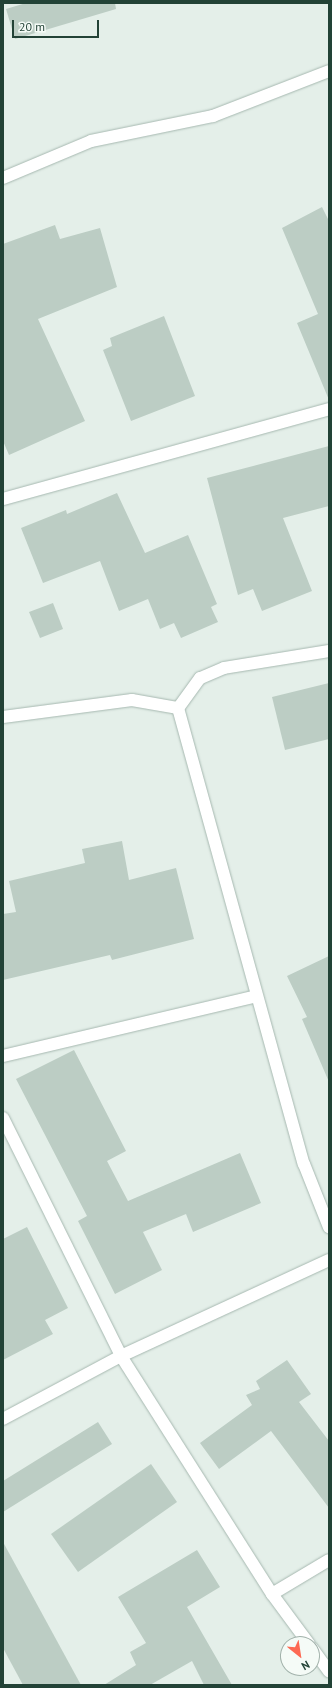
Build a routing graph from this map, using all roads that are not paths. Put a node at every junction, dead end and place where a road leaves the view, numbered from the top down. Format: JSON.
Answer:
{"nodes":[{"id":1,"x":329,"y":71,"type":"edge"},
{"id":2,"x":3,"y":178,"type":"edge"},
{"id":3,"x":329,"y":409,"type":"edge"},
{"id":4,"x":3,"y":499,"type":"edge"},
{"id":5,"x":329,"y":651,"type":"edge"},
{"id":6,"x":178,"y":708,"type":"junction"},
{"id":7,"x":3,"y":717,"type":"edge"},
{"id":8,"x":256,"y":996,"type":"junction"},
{"id":9,"x":3,"y":1056,"type":"edge"},
{"id":10,"x":3,"y":1118,"type":"edge"},
{"id":11,"x":329,"y":1227,"type":"edge"},
{"id":12,"x":329,"y":1260,"type":"edge"},
{"id":13,"x":121,"y":1356,"type":"junction"},
{"id":14,"x":3,"y":1419,"type":"edge"},
{"id":15,"x":329,"y":1560,"type":"edge"},
{"id":16,"x":272,"y":1594,"type":"junction"},
{"id":17,"x":303,"y":1636,"type":"edge"},
{"id":18,"x":320,"y":1659,"type":"edge"},
{"id":19,"x":329,"y":1671,"type":"edge"}],
"edges":[{"from":1,"to":2,"type":"street"},
{"from":3,"to":4,"type":"street"},
{"from":5,"to":6,"type":"street"},
{"from":6,"to":7,"type":"street"},
{"from":6,"to":8,"type":"street"},
{"from":8,"to":9,"type":"street"},
{"from":8,"to":11,"type":"street"},
{"from":10,"to":13,"type":"street"},
{"from":12,"to":13,"type":"street"},
{"from":13,"to":14,"type":"street"},
{"from":13,"to":16,"type":"street"},
{"from":15,"to":16,"type":"street"},
{"from":16,"to":17,"type":"street"},
{"from":18,"to":19,"type":"street"}]}
